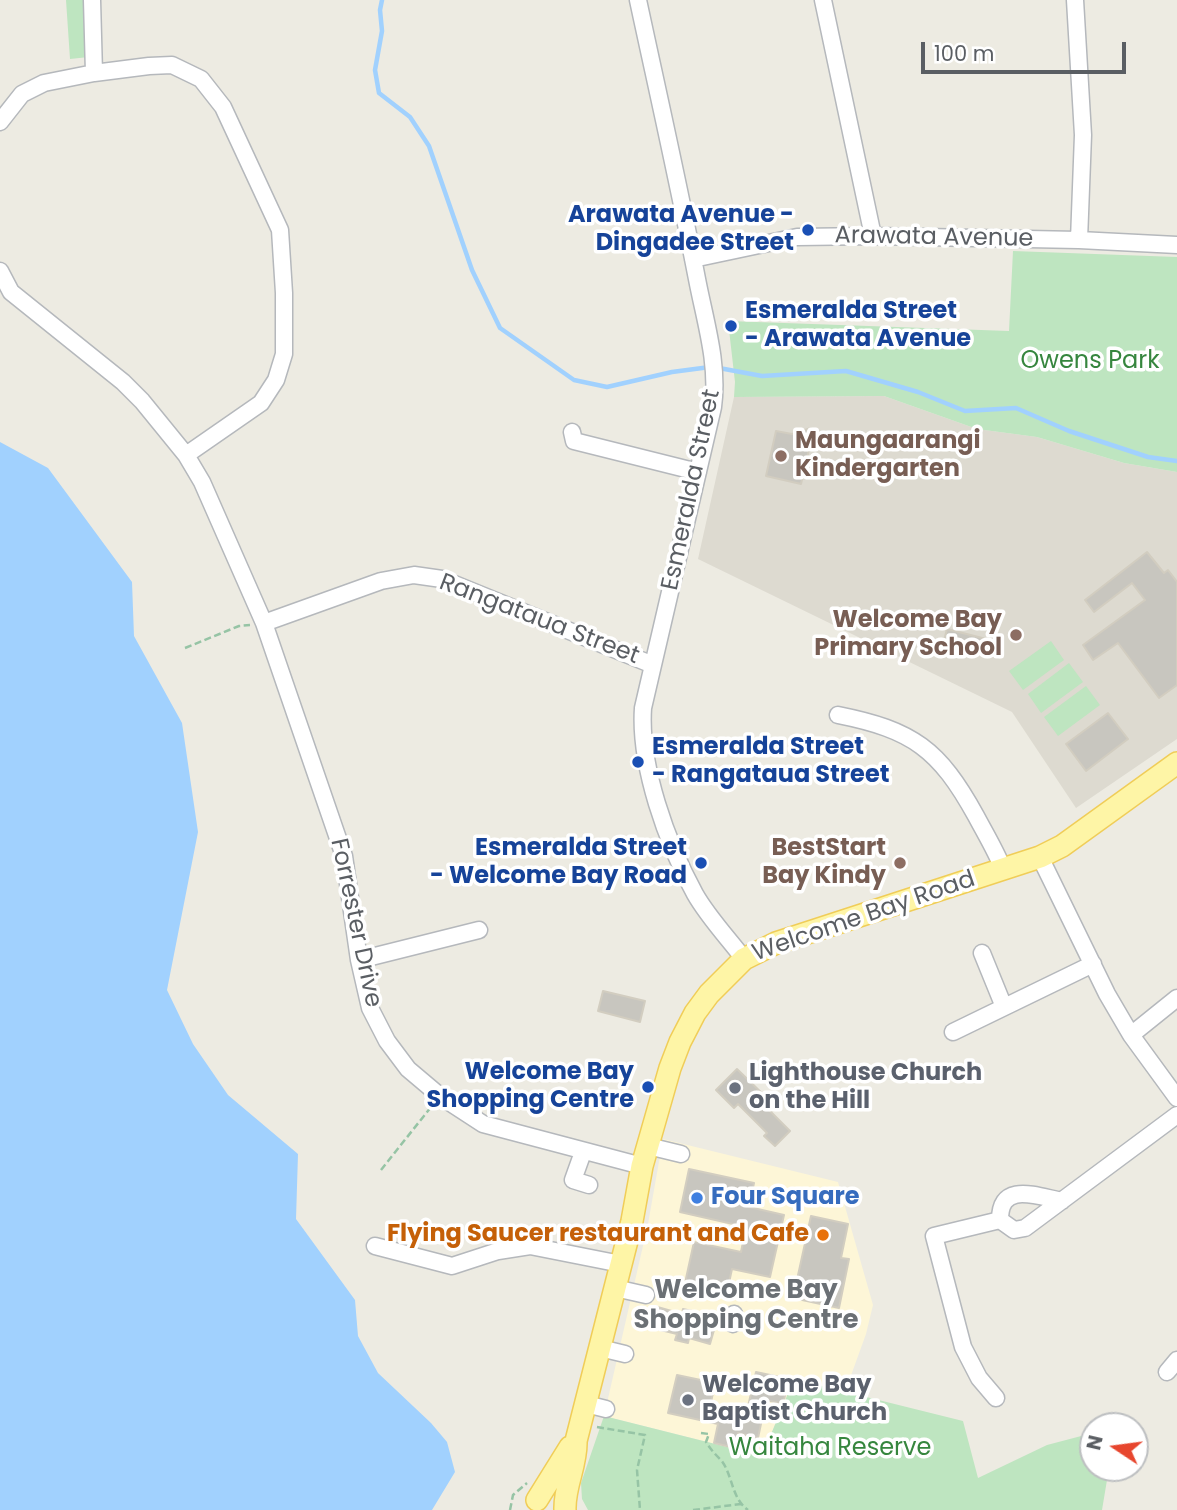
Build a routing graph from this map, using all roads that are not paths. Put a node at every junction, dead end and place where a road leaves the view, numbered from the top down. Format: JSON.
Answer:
{"nodes":[{"id":1,"x":92,"y":0,"type":"edge"},
{"id":2,"x":638,"y":0,"type":"edge"},
{"id":3,"x":822,"y":0,"type":"edge"},
{"id":4,"x":1075,"y":0,"type":"edge"},
{"id":5,"x":94,"y":73,"type":"junction"},
{"id":6,"x":0,"y":122,"type":"edge"},
{"id":7,"x":873,"y":236,"type":"junction"},
{"id":8,"x":1079,"y":240,"type":"junction"},
{"id":9,"x":1177,"y":245,"type":"edge"},
{"id":10,"x":693,"y":259,"type":"junction"},
{"id":11,"x":0,"y":271,"type":"edge"},
{"id":12,"x":572,"y":432,"type":"dead end"},
{"id":13,"x":186,"y":455,"type":"junction"},
{"id":14,"x":698,"y":472,"type":"junction"},
{"id":15,"x":264,"y":623,"type":"junction"},
{"id":16,"x":653,"y":665,"type":"junction"},
{"id":17,"x":838,"y":715,"type":"dead end"},
{"id":18,"x":1177,"y":763,"type":"edge"},
{"id":19,"x":1040,"y":857,"type":"junction"},
{"id":20,"x":1003,"y":869,"type":"junction"},
{"id":21,"x":479,"y":930,"type":"dead end"},
{"id":22,"x":982,"y":953,"type":"dead end"},
{"id":23,"x":744,"y":959,"type":"junction"},
{"id":24,"x":359,"y":960,"type":"junction"},
{"id":25,"x":1093,"y":964,"type":"junction"},
{"id":26,"x":1177,"y":998,"type":"edge"},
{"id":27,"x":1004,"y":1007,"type":"junction"},
{"id":28,"x":953,"y":1032,"type":"dead end"},
{"id":29,"x":1131,"y":1035,"type":"junction"},
{"id":30,"x":1177,"y":1098,"type":"edge"},
{"id":31,"x":1177,"y":1115,"type":"edge"},
{"id":32,"x":583,"y":1152,"type":"junction"},
{"id":33,"x":681,"y":1154,"type":"dead end"},
{"id":34,"x":645,"y":1156,"type":"junction"},
{"id":35,"x":589,"y":1185,"type":"dead end"},
{"id":36,"x":1062,"y":1201,"type":"junction"},
{"id":37,"x":1000,"y":1220,"type":"junction"},
{"id":38,"x":375,"y":1246,"type":"dead end"},
{"id":39,"x":621,"y":1264,"type":"junction"},
{"id":40,"x":615,"y":1287,"type":"junction"},
{"id":41,"x":646,"y":1295,"type":"dead end"},
{"id":42,"x":600,"y":1348,"type":"junction"},
{"id":43,"x":625,"y":1354,"type":"dead end"},
{"id":44,"x":996,"y":1398,"type":"dead end"},
{"id":45,"x":576,"y":1441,"type":"junction"},
{"id":46,"x":533,"y":1505,"type":"edge"},
{"id":47,"x":565,"y":1510,"type":"edge"}],
"edges":[{"from":1,"to":5,"type":"street"},
{"from":2,"to":10,"type":"street","name":"Esmeralda Street"},
{"from":3,"to":7,"type":"street"},
{"from":4,"to":8,"type":"street"},
{"from":5,"to":6,"type":"street"},
{"from":5,"to":13,"type":"street"},
{"from":7,"to":8,"type":"street","name":"Arawata Avenue"},
{"from":7,"to":10,"type":"street","name":"Arawata Avenue"},
{"from":8,"to":9,"type":"street","name":"Arawata Avenue"},
{"from":10,"to":14,"type":"street","name":"Esmeralda Street"},
{"from":11,"to":13,"type":"street","name":"Forrester Drive"},
{"from":12,"to":14,"type":"street"},
{"from":13,"to":15,"type":"street","name":"Forrester Drive"},
{"from":14,"to":16,"type":"street","name":"Esmeralda Street"},
{"from":15,"to":16,"type":"street","name":"Rangataua Street"},
{"from":15,"to":24,"type":"street","name":"Forrester Drive"},
{"from":16,"to":23,"type":"street","name":"Esmeralda Street"},
{"from":17,"to":20,"type":"street"},
{"from":18,"to":19,"type":"main road","name":"Welcome Bay Road"},
{"from":19,"to":20,"type":"main road","name":"Welcome Bay Road"},
{"from":19,"to":25,"type":"street"},
{"from":20,"to":23,"type":"main road","name":"Welcome Bay Road"},
{"from":21,"to":24,"type":"street"},
{"from":22,"to":27,"type":"street"},
{"from":23,"to":34,"type":"main road","name":"Welcome Bay Road"},
{"from":24,"to":32,"type":"street","name":"Forrester Drive"},
{"from":25,"to":27,"type":"street"},
{"from":25,"to":29,"type":"street"},
{"from":26,"to":29,"type":"street"},
{"from":27,"to":28,"type":"street"},
{"from":29,"to":30,"type":"street"},
{"from":31,"to":36,"type":"street"},
{"from":32,"to":34,"type":"street","name":"Forrester Drive"},
{"from":32,"to":35,"type":"street"},
{"from":33,"to":34,"type":"street","name":"Forrester Drive"},
{"from":34,"to":39,"type":"main road","name":"Welcome Bay Road"},
{"from":36,"to":37,"type":"street"},
{"from":36,"to":37,"type":"street"},
{"from":37,"to":44,"type":"street"},
{"from":38,"to":39,"type":"street"},
{"from":39,"to":40,"type":"main road","name":"Welcome Bay Road"},
{"from":40,"to":41,"type":"street"},
{"from":40,"to":42,"type":"main road","name":"Welcome Bay Road"},
{"from":42,"to":43,"type":"street"},
{"from":42,"to":45,"type":"main road","name":"Welcome Bay Road"},
{"from":45,"to":46,"type":"main road","name":"Welcome Bay Road"},
{"from":45,"to":47,"type":"main road","name":"Welcome Bay Road"},
{"from":46,"to":47,"type":"main road"}]}
